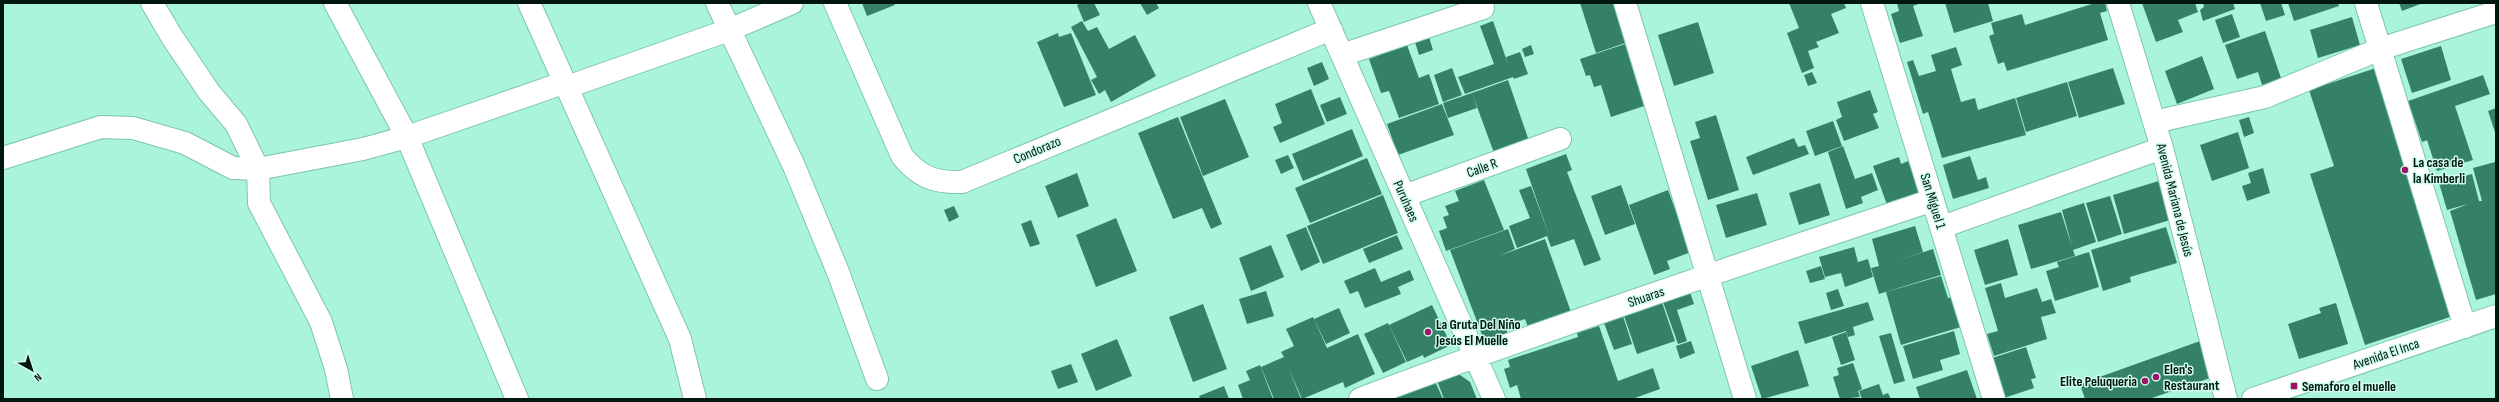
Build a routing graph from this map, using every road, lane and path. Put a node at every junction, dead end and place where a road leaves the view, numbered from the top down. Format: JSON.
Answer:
{"nodes":[{"id":1,"x":152,"y":3,"type":"edge"},
{"id":2,"x":335,"y":3,"type":"edge"},
{"id":3,"x":530,"y":3,"type":"edge"},
{"id":4,"x":717,"y":3,"type":"edge"},
{"id":5,"x":792,"y":3,"type":"edge"},
{"id":6,"x":835,"y":3,"type":"edge"},
{"id":7,"x":1319,"y":3,"type":"edge"},
{"id":8,"x":1625,"y":3,"type":"edge"},
{"id":9,"x":1872,"y":3,"type":"edge"},
{"id":10,"x":2118,"y":3,"type":"edge"},
{"id":11,"x":2366,"y":3,"type":"edge"},
{"id":12,"x":1483,"y":8,"type":"dead end"},
{"id":13,"x":2496,"y":12,"type":"edge"},
{"id":14,"x":1330,"y":29,"type":"junction"},
{"id":15,"x":729,"y":30,"type":"junction"},
{"id":16,"x":2380,"y":48,"type":"junction"},
{"id":17,"x":1342,"y":55,"type":"junction"},
{"id":18,"x":567,"y":87,"type":"junction"},
{"id":19,"x":2154,"y":122,"type":"junction"},
{"id":20,"x":407,"y":137,"type":"junction"},
{"id":21,"x":1560,"y":139,"type":"dead end"},
{"id":22,"x":2162,"y":148,"type":"junction"},
{"id":23,"x":3,"y":158,"type":"edge"},
{"id":24,"x":258,"y":168,"type":"junction"},
{"id":25,"x":1404,"y":196,"type":"junction"},
{"id":26,"x":1933,"y":200,"type":"junction"},
{"id":27,"x":1942,"y":227,"type":"junction"},
{"id":28,"x":1708,"y":275,"type":"junction"},
{"id":29,"x":2496,"y":316,"type":"edge"},
{"id":30,"x":2465,"y":327,"type":"junction"},
{"id":31,"x":1474,"y":356,"type":"junction"},
{"id":32,"x":877,"y":379,"type":"dead end"},
{"id":33,"x":342,"y":399,"type":"edge"},
{"id":34,"x":517,"y":399,"type":"edge"},
{"id":35,"x":695,"y":399,"type":"edge"},
{"id":36,"x":1360,"y":399,"type":"edge"},
{"id":37,"x":1494,"y":399,"type":"edge"},
{"id":38,"x":1745,"y":399,"type":"edge"},
{"id":39,"x":1994,"y":399,"type":"edge"},
{"id":40,"x":2226,"y":399,"type":"edge"},
{"id":41,"x":2253,"y":399,"type":"edge"}],
"edges":[{"from":1,"to":24,"type":"street"},
{"from":2,"to":20,"type":"street"},
{"from":3,"to":18,"type":"street"},
{"from":4,"to":15,"type":"street"},
{"from":5,"to":15,"type":"street"},
{"from":6,"to":14,"type":"street","name":"Condorazo"},
{"from":7,"to":14,"type":"street","name":"Puruhaes"},
{"from":8,"to":28,"type":"street"},
{"from":9,"to":26,"type":"street","name":"San Miguel 1"},
{"from":10,"to":19,"type":"street","name":"Avenida Mariana de Jesús"},
{"from":11,"to":16,"type":"street"},
{"from":12,"to":17,"type":"street"},
{"from":13,"to":16,"type":"street"},
{"from":14,"to":17,"type":"street","name":"Puruhaes"},
{"from":15,"to":18,"type":"street"},
{"from":15,"to":32,"type":"street"},
{"from":16,"to":19,"type":"street"},
{"from":16,"to":30,"type":"street"},
{"from":17,"to":25,"type":"street","name":"Puruhaes"},
{"from":18,"to":20,"type":"street"},
{"from":18,"to":35,"type":"street"},
{"from":19,"to":22,"type":"street","name":"Avenida Mariana de Jesús"},
{"from":20,"to":24,"type":"street"},
{"from":20,"to":34,"type":"street"},
{"from":21,"to":25,"type":"street","name":"Calle R"},
{"from":22,"to":27,"type":"street"},
{"from":22,"to":40,"type":"street","name":"Avenida Mariana de Jesús"},
{"from":23,"to":24,"type":"street"},
{"from":24,"to":33,"type":"street"},
{"from":25,"to":31,"type":"street","name":"Puruhaes"},
{"from":26,"to":27,"type":"street","name":"San Miguel 1"},
{"from":26,"to":28,"type":"street","name":"Shuaras"},
{"from":27,"to":39,"type":"street","name":"San Miguel 1"},
{"from":28,"to":31,"type":"street","name":"Shuaras"},
{"from":28,"to":38,"type":"street"},
{"from":29,"to":30,"type":"street","name":"Avenida El Inca"},
{"from":30,"to":41,"type":"street","name":"Avenida El Inca"},
{"from":31,"to":36,"type":"street","name":"Shuaras"},
{"from":31,"to":37,"type":"street","name":"Puruhaes"}]}
